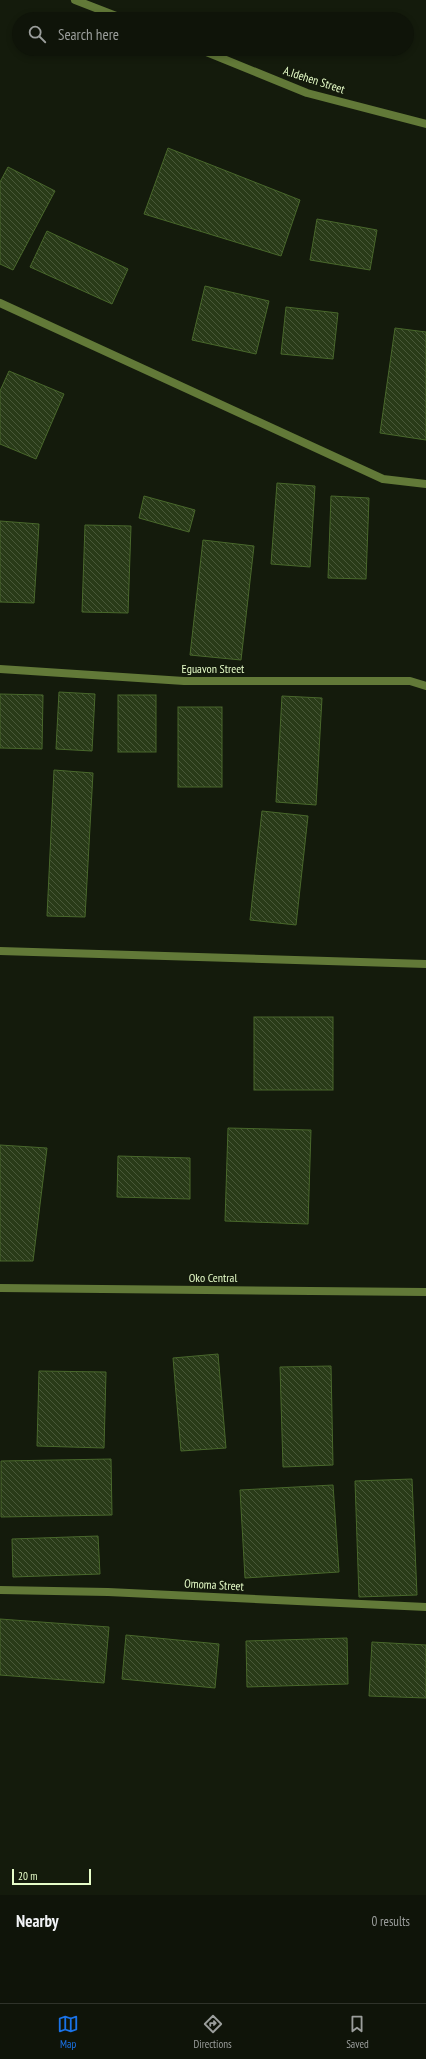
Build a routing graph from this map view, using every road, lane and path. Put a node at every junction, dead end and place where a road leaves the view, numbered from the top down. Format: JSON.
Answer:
{"nodes":[{"id":1,"x":75,"y":0,"type":"edge"},
{"id":2,"x":106,"y":12,"type":"edge"},
{"id":3,"x":216,"y":56,"type":"edge"},
{"id":4,"x":426,"y":124,"type":"edge"},
{"id":5,"x":0,"y":304,"type":"edge"},
{"id":6,"x":426,"y":484,"type":"edge"},
{"id":7,"x":0,"y":669,"type":"edge"},
{"id":8,"x":426,"y":686,"type":"edge"},
{"id":9,"x":0,"y":951,"type":"edge"},
{"id":10,"x":426,"y":964,"type":"edge"},
{"id":11,"x":0,"y":1288,"type":"edge"},
{"id":12,"x":426,"y":1292,"type":"edge"},
{"id":13,"x":0,"y":1590,"type":"edge"},
{"id":14,"x":426,"y":1607,"type":"edge"}],
"edges":[{"from":1,"to":2,"type":"street"},
{"from":3,"to":4,"type":"street","name":"A.Idehen Street"},
{"from":5,"to":6,"type":"street"},
{"from":7,"to":8,"type":"street","name":"Eguavon Street"},
{"from":9,"to":10,"type":"street"},
{"from":11,"to":12,"type":"street","name":"Oko Central"},
{"from":13,"to":14,"type":"street","name":"Omoma Street"}]}
